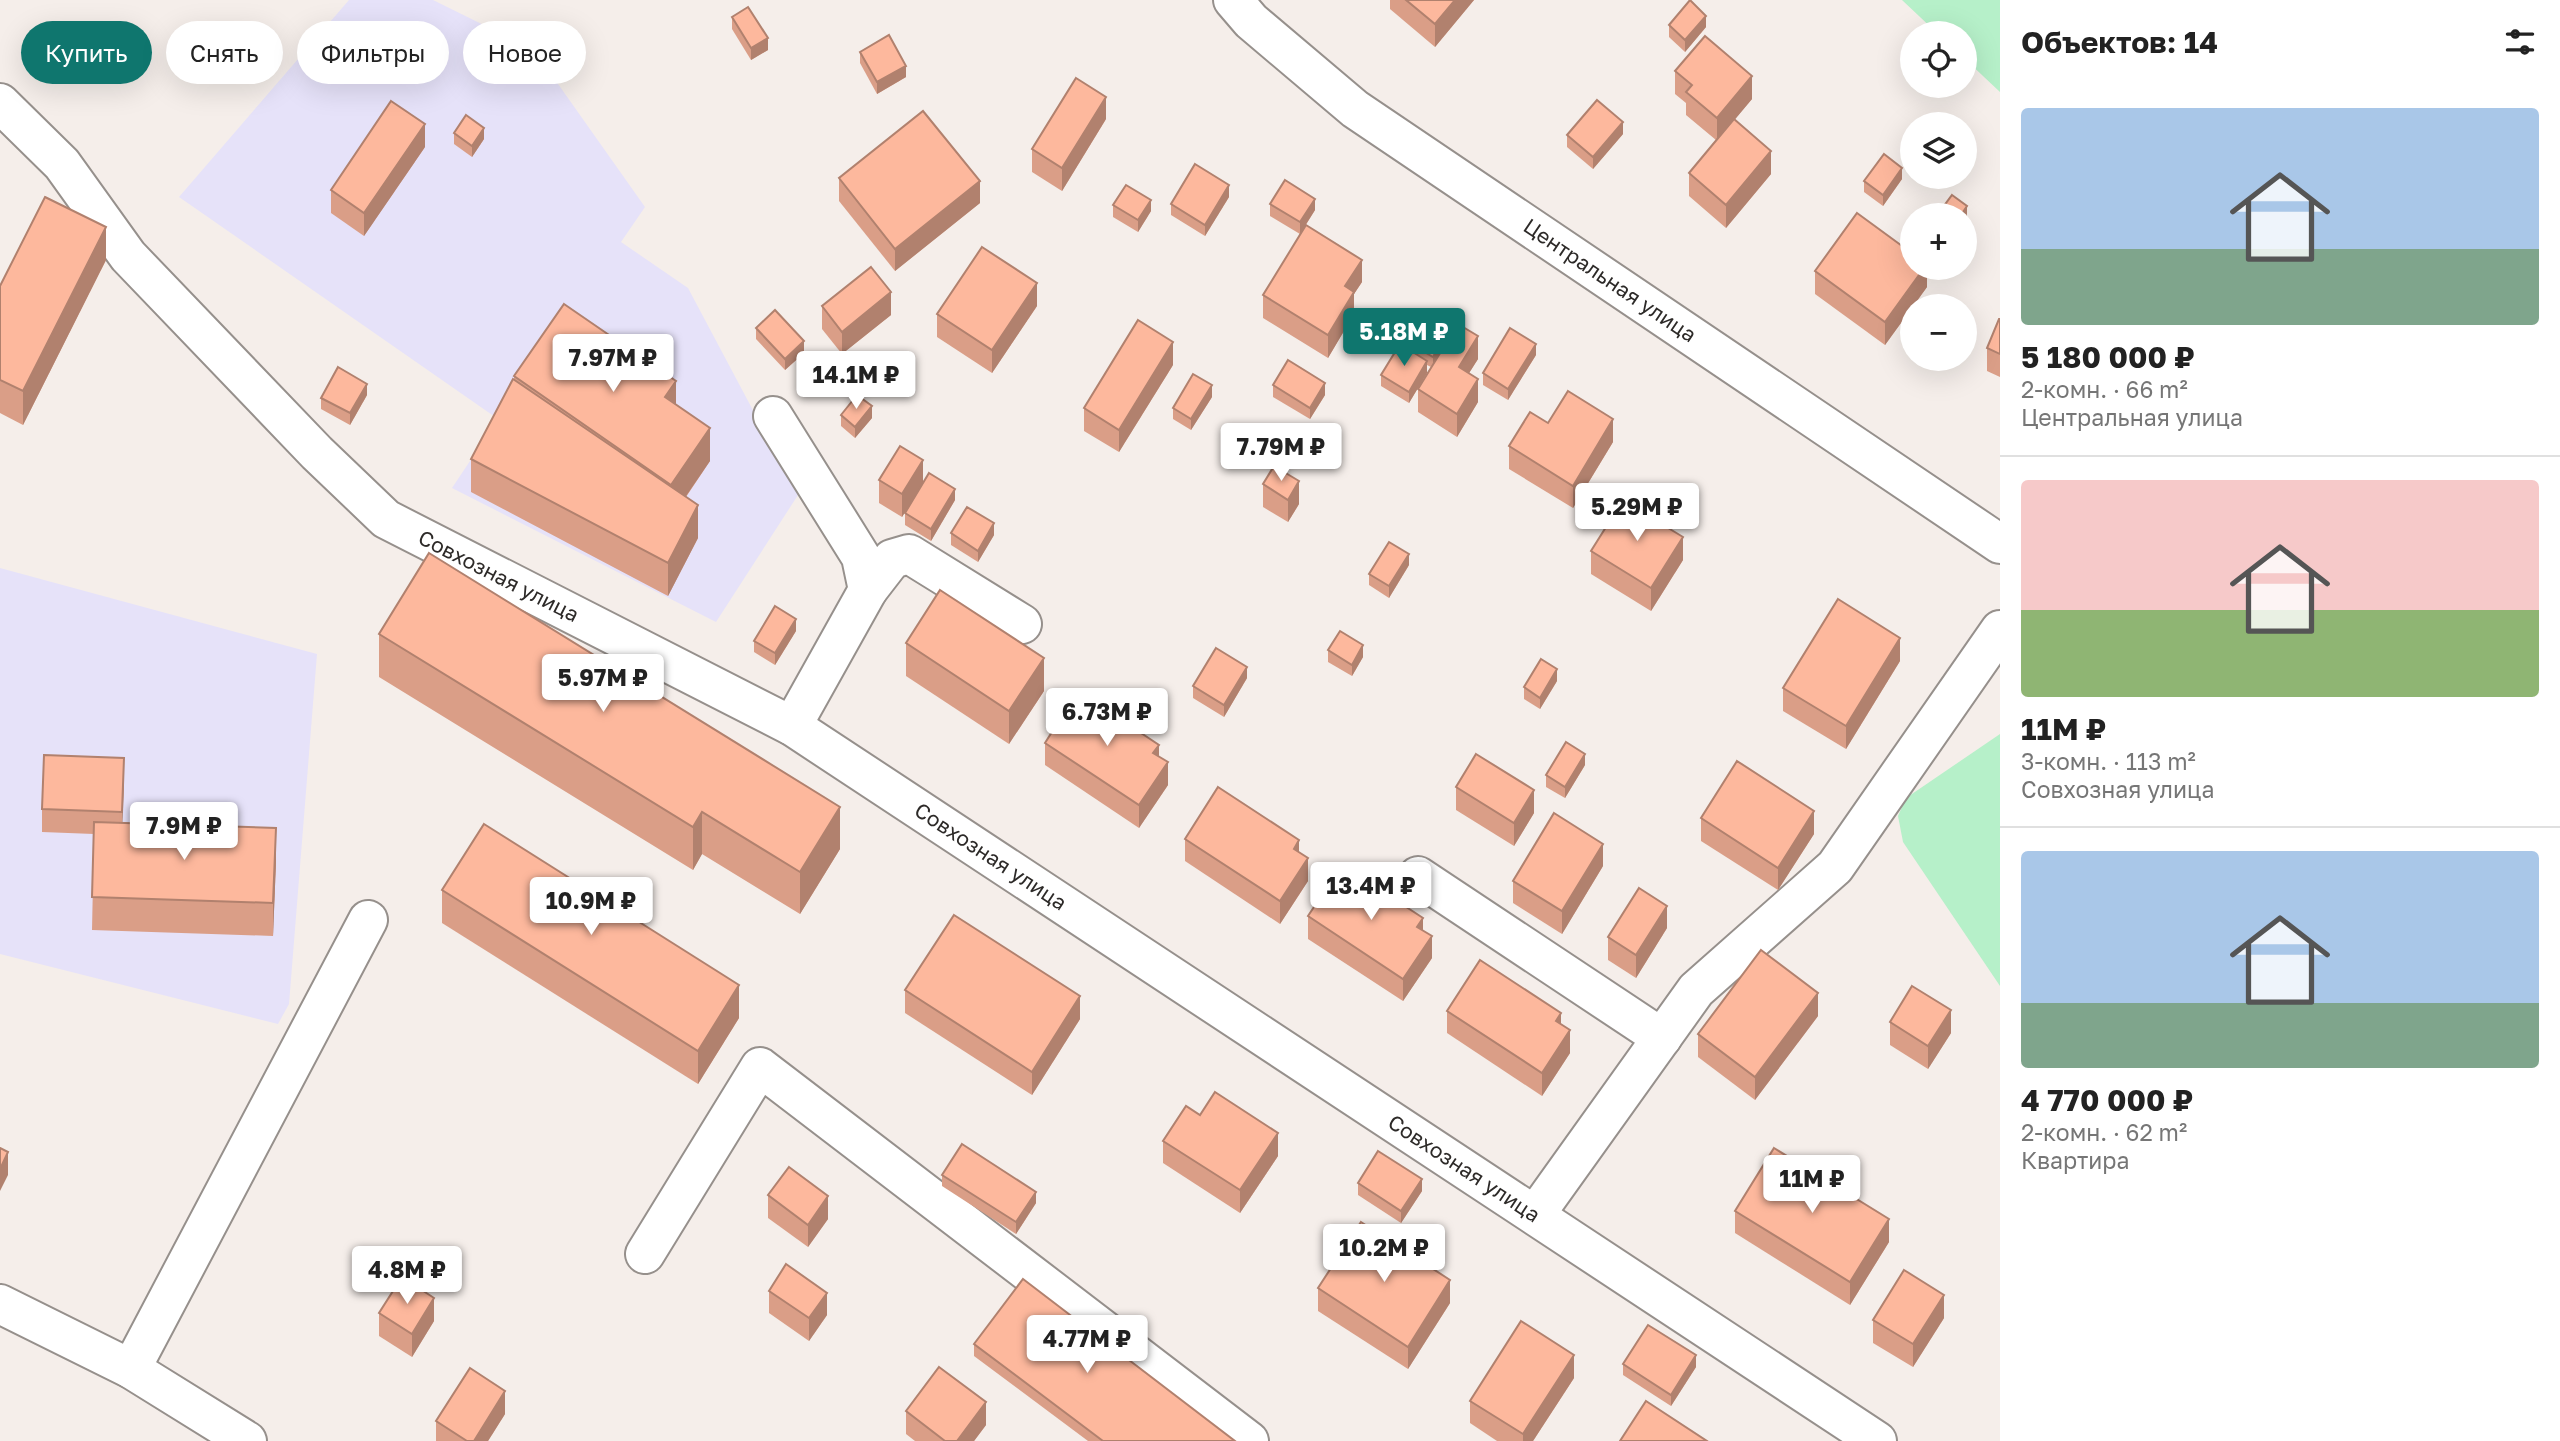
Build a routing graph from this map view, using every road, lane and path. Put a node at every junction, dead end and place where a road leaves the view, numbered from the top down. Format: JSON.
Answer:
{"nodes":[{"id":1,"x":1233,"y":0,"type":"edge"},
{"id":2,"x":0,"y":103,"type":"edge"},
{"id":3,"x":773,"y":416,"type":"dead end"},
{"id":4,"x":2000,"y":544,"type":"edge"},
{"id":5,"x":868,"y":590,"type":"junction"},
{"id":6,"x":1022,"y":624,"type":"dead end"},
{"id":7,"x":2000,"y":630,"type":"edge"},
{"id":8,"x":792,"y":726,"type":"junction"},
{"id":9,"x":1418,"y":877,"type":"dead end"},
{"id":10,"x":368,"y":920,"type":"dead end"},
{"id":11,"x":1661,"y":1038,"type":"junction"},
{"id":12,"x":1535,"y":1215,"type":"junction"},
{"id":13,"x":645,"y":1254,"type":"dead end"},
{"id":14,"x":0,"y":1304,"type":"edge"},
{"id":15,"x":131,"y":1369,"type":"junction"},
{"id":16,"x":247,"y":1441,"type":"edge"},
{"id":17,"x":1250,"y":1441,"type":"edge"},
{"id":18,"x":1877,"y":1441,"type":"edge"}],
"edges":[{"from":1,"to":4,"type":"street","name":"Центральная улица"},
{"from":2,"to":8,"type":"street","name":"Совхозная улица"},
{"from":3,"to":5,"type":"street"},
{"from":5,"to":6,"type":"street"},
{"from":5,"to":8,"type":"street"},
{"from":7,"to":11,"type":"street"},
{"from":8,"to":12,"type":"street","name":"Совхозная улица"},
{"from":9,"to":11,"type":"street"},
{"from":10,"to":15,"type":"street"},
{"from":11,"to":12,"type":"street"},
{"from":12,"to":18,"type":"street","name":"Совхозная улица"},
{"from":13,"to":17,"type":"street"},
{"from":14,"to":15,"type":"street"},
{"from":15,"to":16,"type":"street"}]}
